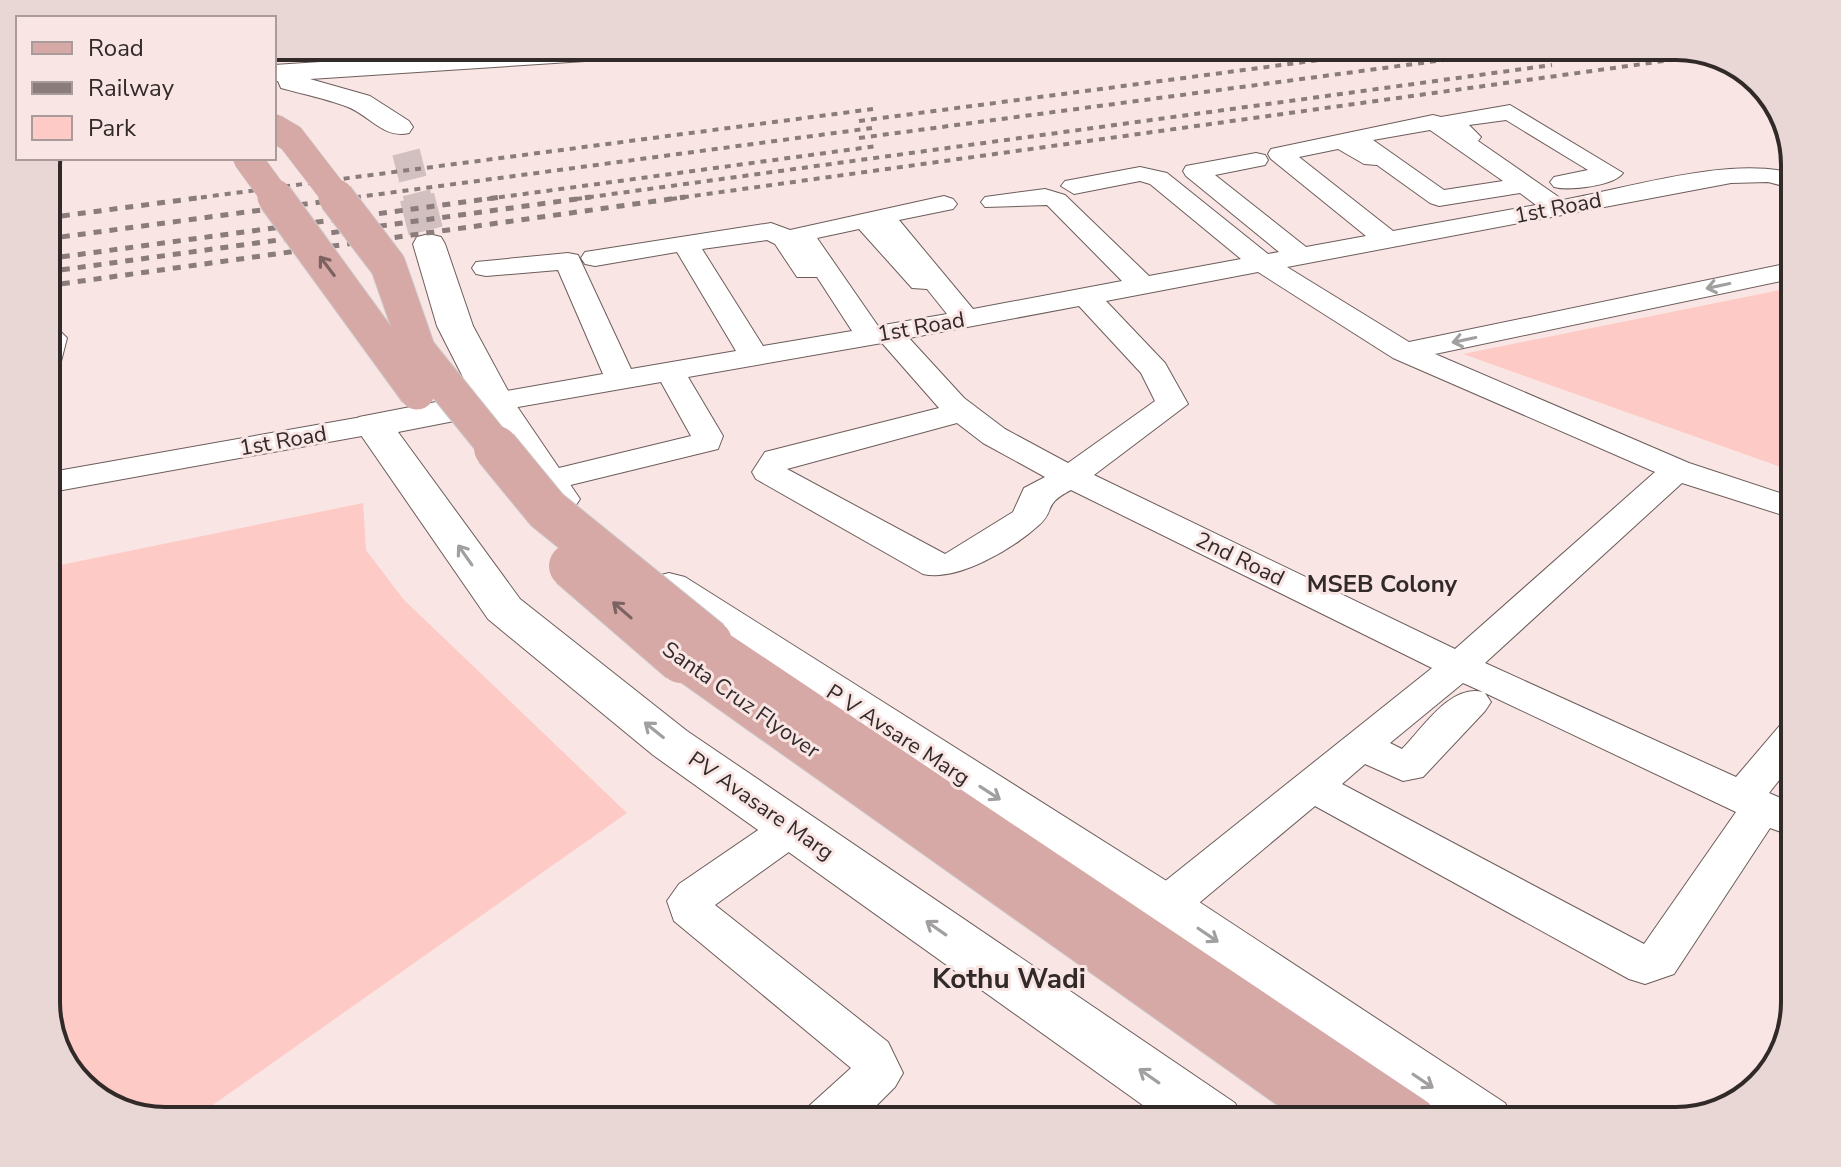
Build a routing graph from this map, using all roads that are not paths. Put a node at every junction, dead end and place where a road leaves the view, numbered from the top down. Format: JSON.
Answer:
{"nodes":[{"id":1,"x":465,"y":60,"type":"edge"},
{"id":2,"x":400,"y":64,"type":"junction"},
{"id":3,"x":276,"y":76,"type":"edge"},
{"id":4,"x":276,"y":77,"type":"edge"},
{"id":5,"x":276,"y":129,"type":"edge"},
{"id":6,"x":248,"y":160,"type":"edge"},
{"id":7,"x":1256,"y":160,"type":"dead end"},
{"id":8,"x":1781,"y":178,"type":"edge"},
{"id":9,"x":1074,"y":186,"type":"dead end"},
{"id":10,"x":1551,"y":196,"type":"junction"},
{"id":11,"x":994,"y":202,"type":"dead end"},
{"id":12,"x":944,"y":204,"type":"dead end"},
{"id":13,"x":1464,"y":226,"type":"junction"},
{"id":14,"x":1388,"y":240,"type":"junction"},
{"id":15,"x":685,"y":243,"type":"junction"},
{"id":16,"x":429,"y":244,"type":"tunnel mouth"},
{"id":17,"x":1300,"y":256,"type":"junction"},
{"id":18,"x":595,"y":258,"type":"dead end"},
{"id":19,"x":1262,"y":263,"type":"junction"},
{"id":20,"x":486,"y":268,"type":"dead end"},
{"id":21,"x":1781,"y":273,"type":"edge"},
{"id":22,"x":922,"y":282,"type":"dead end"},
{"id":23,"x":1143,"y":286,"type":"junction"},
{"id":24,"x":1085,"y":296,"type":"junction"},
{"id":25,"x":830,"y":302,"type":"dead end"},
{"id":26,"x":966,"y":319,"type":"junction"},
{"id":27,"x":880,"y":335,"type":"junction"},
{"id":28,"x":1404,"y":352,"type":"junction"},
{"id":29,"x":755,"y":357,"type":"junction"},
{"id":30,"x":670,"y":372,"type":"junction"},
{"id":31,"x":621,"y":380,"type":"junction"},
{"id":32,"x":495,"y":402,"type":"junction"},
{"id":33,"x":963,"y":412,"type":"junction"},
{"id":34,"x":373,"y":425,"type":"junction"},
{"id":35,"x":1677,"y":470,"type":"junction"},
{"id":36,"x":1071,"y":476,"type":"junction"},
{"id":37,"x":60,"y":481,"type":"edge"},
{"id":38,"x":546,"y":481,"type":"junction"},
{"id":39,"x":1781,"y":504,"type":"edge"},
{"id":40,"x":695,"y":652,"type":"junction"},
{"id":41,"x":1465,"y":684,"type":"junction"},
{"id":42,"x":1781,"y":774,"type":"edge"},
{"id":43,"x":1312,"y":786,"type":"junction"},
{"id":44,"x":1769,"y":810,"type":"edge"},
{"id":45,"x":792,"y":828,"type":"junction"},
{"id":46,"x":1165,"y":906,"type":"junction"},
{"id":47,"x":1672,"y":985,"type":"dead end"},
{"id":48,"x":842,"y":1107,"type":"edge"},
{"id":49,"x":1185,"y":1107,"type":"edge"},
{"id":50,"x":1329,"y":1107,"type":"edge"},
{"id":51,"x":1386,"y":1107,"type":"edge"},
{"id":52,"x":1462,"y":1107,"type":"edge"}],
"edges":[{"from":1,"to":2,"type":"street"},
{"from":2,"to":3,"type":"street"},
{"from":2,"to":4,"type":"street"},
{"from":5,"to":40,"type":"main road","bridge":true},
{"from":40,"to":6,"type":"main road","name":"Santa Cruz Flyover","one_way":true,"bridge":true},
{"from":7,"to":17,"type":"street"},
{"from":8,"to":10,"type":"street","name":"1st Road"},
{"from":9,"to":19,"type":"street"},
{"from":10,"to":10,"type":"street"},
{"from":10,"to":10,"type":"street"},
{"from":10,"to":13,"type":"street","name":"1st Road"},
{"from":11,"to":23,"type":"street"},
{"from":12,"to":26,"type":"street"},
{"from":13,"to":14,"type":"street","name":"1st Road"},
{"from":13,"to":14,"type":"street"},
{"from":14,"to":17,"type":"street","name":"1st Road"},
{"from":15,"to":18,"type":"street"},
{"from":15,"to":25,"type":"street"},
{"from":15,"to":29,"type":"street"},
{"from":16,"to":32,"type":"street","name":"P V Avsare Marg"},
{"from":17,"to":19,"type":"street","name":"1st Road"},
{"from":19,"to":23,"type":"street","name":"1st Road"},
{"from":19,"to":28,"type":"street"},
{"from":20,"to":31,"type":"street"},
{"from":21,"to":28,"type":"street","one_way":true},
{"from":22,"to":27,"type":"street","name":"2nd Road"},
{"from":23,"to":24,"type":"street","name":"1st Road"},
{"from":24,"to":26,"type":"street","name":"1st Road"},
{"from":24,"to":36,"type":"street"},
{"from":26,"to":27,"type":"street","name":"1st Road"},
{"from":27,"to":29,"type":"street","name":"1st Road"},
{"from":27,"to":33,"type":"street","name":"2nd Road"},
{"from":28,"to":35,"type":"street"},
{"from":29,"to":30,"type":"street","name":"1st Road"},
{"from":30,"to":31,"type":"street","name":"1st Road"},
{"from":30,"to":38,"type":"street"},
{"from":31,"to":32,"type":"street","name":"1st Road"},
{"from":32,"to":34,"type":"street","name":"1st Road"},
{"from":32,"to":38,"type":"street","name":"P V Avsare Marg"},
{"from":33,"to":36,"type":"street","name":"2nd Road"},
{"from":33,"to":36,"type":"street"},
{"from":34,"to":37,"type":"street","name":"1st Road"},
{"from":45,"to":34,"type":"street","name":"PV Avasare Marg","one_way":true},
{"from":35,"to":39,"type":"street"},
{"from":35,"to":41,"type":"street"},
{"from":36,"to":41,"type":"street","name":"2nd Road"},
{"from":38,"to":46,"type":"street","name":"P V Avsare Marg","one_way":true},
{"from":40,"to":50,"type":"main road","name":"Santa Cruz Flyover"},
{"from":40,"to":51,"type":"main road"},
{"from":41,"to":43,"type":"street"},
{"from":41,"to":44,"type":"street","name":"2nd Road"},
{"from":42,"to":44,"type":"street"},
{"from":43,"to":44,"type":"street"},
{"from":43,"to":46,"type":"street"},
{"from":44,"to":47,"type":"street"},
{"from":45,"to":48,"type":"street"},
{"from":49,"to":45,"type":"street","name":"PV Avasare Marg","one_way":true},
{"from":46,"to":52,"type":"street","name":"P V Avsare Marg","one_way":true}]}
